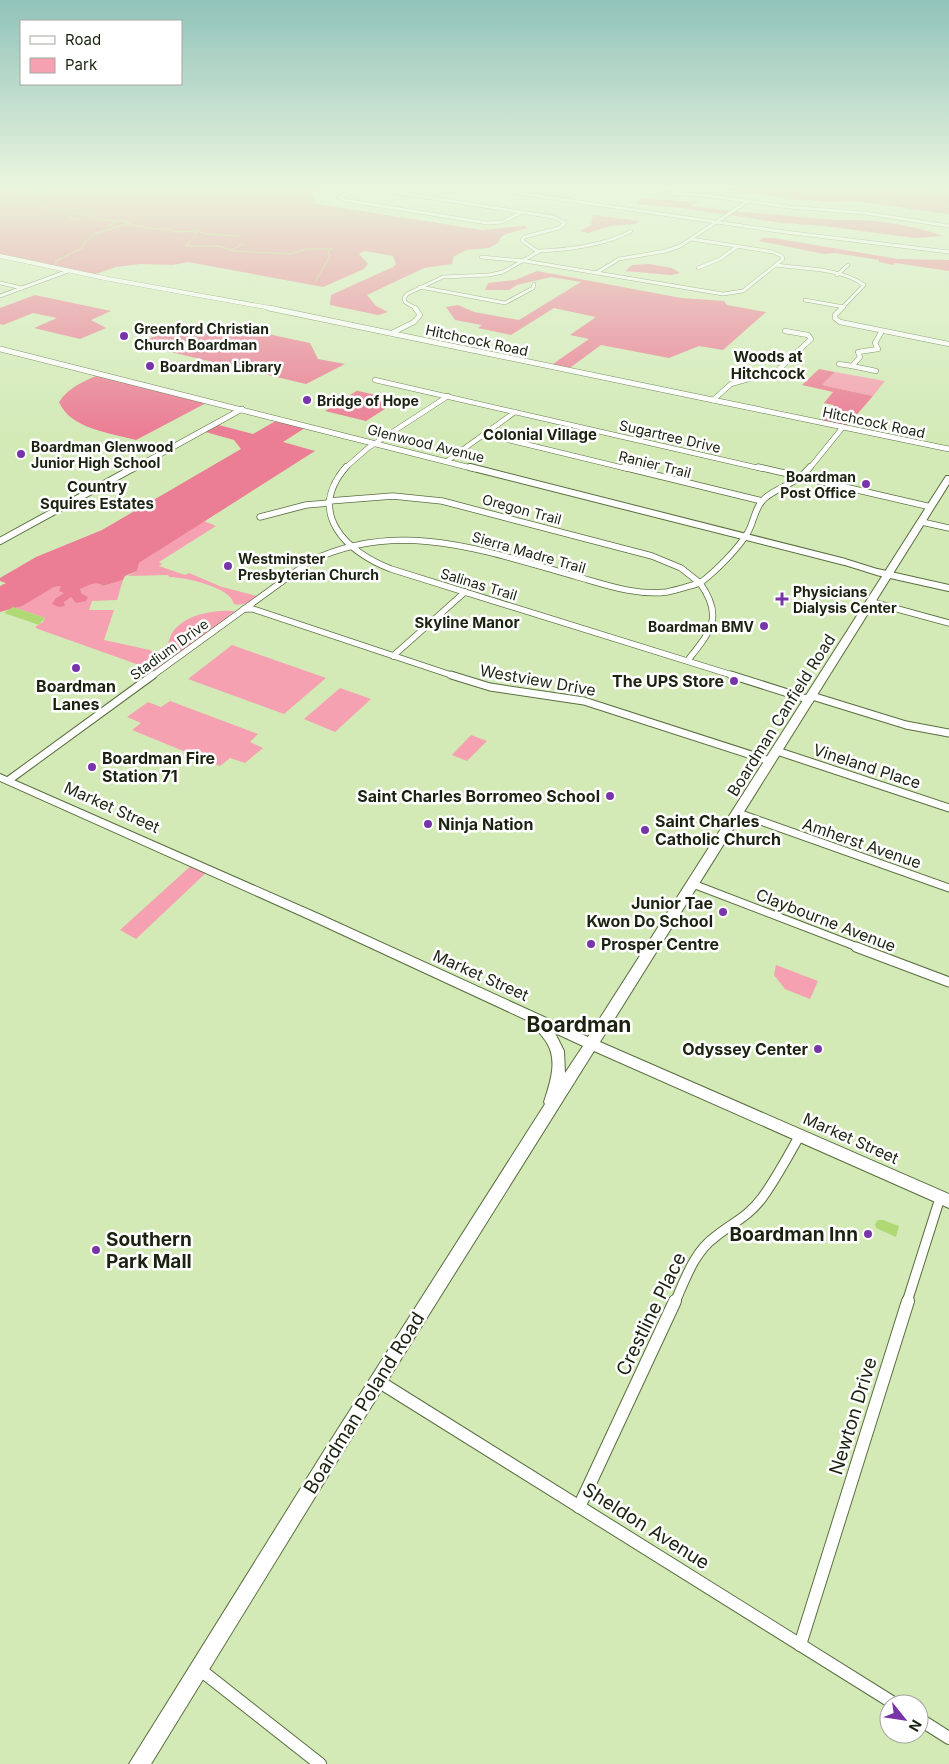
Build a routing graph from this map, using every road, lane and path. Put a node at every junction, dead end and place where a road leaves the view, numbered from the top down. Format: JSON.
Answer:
{"nodes":[{"id":1,"x":65,"y":269,"type":"edge"},
{"id":2,"x":507,"y":269,"type":"edge"},
{"id":3,"x":574,"y":269,"type":"edge"},
{"id":4,"x":603,"y":269,"type":"edge"},
{"id":5,"x":771,"y":269,"type":"edge"},
{"id":6,"x":802,"y":269,"type":"edge"},
{"id":7,"x":843,"y":269,"type":"edge"},
{"id":8,"x":68,"y":270,"type":"junction"},
{"id":9,"x":596,"y":273,"type":"junction"},
{"id":10,"x":837,"y":275,"type":"junction"},
{"id":11,"x":0,"y":283,"type":"edge"},
{"id":12,"x":534,"y":284,"type":"dead end"},
{"id":13,"x":420,"y":287,"type":"junction"},
{"id":14,"x":22,"y":288,"type":"junction"},
{"id":15,"x":0,"y":296,"type":"edge"},
{"id":16,"x":805,"y":300,"type":"dead end"},
{"id":17,"x":844,"y":307,"type":"junction"},
{"id":18,"x":785,"y":331,"type":"dead end"},
{"id":19,"x":882,"y":332,"type":"junction"},
{"id":20,"x":392,"y":333,"type":"junction"},
{"id":21,"x":888,"y":333,"type":"junction"},
{"id":22,"x":879,"y":337,"type":"junction"},
{"id":23,"x":949,"y":344,"type":"edge"},
{"id":24,"x":0,"y":348,"type":"edge"},
{"id":25,"x":840,"y":364,"type":"dead end"},
{"id":26,"x":852,"y":366,"type":"junction"},
{"id":27,"x":876,"y":371,"type":"dead end"},
{"id":28,"x":375,"y":380,"type":"dead end"},
{"id":29,"x":448,"y":396,"type":"junction"},
{"id":30,"x":713,"y":400,"type":"junction"},
{"id":31,"x":242,"y":410,"type":"junction"},
{"id":32,"x":516,"y":412,"type":"junction"},
{"id":33,"x":843,"y":427,"type":"junction"},
{"id":34,"x":484,"y":434,"type":"junction"},
{"id":35,"x":377,"y":443,"type":"junction"},
{"id":36,"x":949,"y":449,"type":"edge"},
{"id":37,"x":447,"y":461,"type":"junction"},
{"id":38,"x":801,"y":477,"type":"junction"},
{"id":39,"x":949,"y":478,"type":"edge"},
{"id":40,"x":762,"y":501,"type":"junction"},
{"id":41,"x":329,"y":502,"type":"junction"},
{"id":42,"x":931,"y":507,"type":"junction"},
{"id":43,"x":260,"y":517,"type":"dead end"},
{"id":44,"x":922,"y":522,"type":"junction"},
{"id":45,"x":949,"y":528,"type":"edge"},
{"id":46,"x":745,"y":537,"type":"junction"},
{"id":47,"x":0,"y":541,"type":"edge"},
{"id":48,"x":349,"y":547,"type":"junction"},
{"id":49,"x":845,"y":562,"type":"joint"},
{"id":50,"x":890,"y":573,"type":"junction"},
{"id":51,"x":700,"y":583,"type":"junction"},
{"id":52,"x":949,"y":588,"type":"edge"},
{"id":53,"x":465,"y":592,"type":"junction"},
{"id":54,"x":872,"y":602,"type":"junction"},
{"id":55,"x":244,"y":609,"type":"junction"},
{"id":56,"x":949,"y":624,"type":"edge"},
{"id":57,"x":393,"y":656,"type":"junction"},
{"id":58,"x":688,"y":660,"type":"junction"},
{"id":59,"x":811,"y":698,"type":"junction"},
{"id":60,"x":949,"y":733,"type":"edge"},
{"id":61,"x":777,"y":751,"type":"junction"},
{"id":62,"x":770,"y":761,"type":"junction"},
{"id":63,"x":4,"y":778,"type":"edge"},
{"id":64,"x":949,"y":808,"type":"edge"},
{"id":65,"x":738,"y":813,"type":"junction"},
{"id":66,"x":693,"y":884,"type":"junction"},
{"id":67,"x":949,"y":888,"type":"edge"},
{"id":68,"x":949,"y":982,"type":"edge"},
{"id":69,"x":534,"y":1018,"type":"junction"},
{"id":70,"x":591,"y":1044,"type":"junction"},
{"id":71,"x":546,"y":1117,"type":"junction"},
{"id":72,"x":800,"y":1135,"type":"junction"},
{"id":73,"x":944,"y":1200,"type":"edge"},
{"id":74,"x":378,"y":1381,"type":"junction"},
{"id":75,"x":580,"y":1507,"type":"junction"},
{"id":76,"x":800,"y":1645,"type":"junction"},
{"id":77,"x":198,"y":1668,"type":"junction"},
{"id":78,"x":879,"y":1694,"type":"edge"},
{"id":79,"x":929,"y":1725,"type":"edge"},
{"id":80,"x":949,"y":1738,"type":"edge"},
{"id":81,"x":139,"y":1764,"type":"edge"},
{"id":82,"x":320,"y":1764,"type":"edge"}],
"edges":[{"from":1,"to":8,"type":"street","name":"Hitchcock Road"},
{"from":2,"to":13,"type":"street"},
{"from":3,"to":9,"type":"street"},
{"from":4,"to":9,"type":"street"},
{"from":5,"to":9,"type":"street"},
{"from":6,"to":10,"type":"street"},
{"from":7,"to":10,"type":"street"},
{"from":8,"to":14,"type":"street"},
{"from":8,"to":20,"type":"street","name":"Hitchcock Road"},
{"from":10,"to":17,"type":"street"},
{"from":11,"to":14,"type":"street"},
{"from":12,"to":13,"type":"street"},
{"from":13,"to":20,"type":"street"},
{"from":14,"to":15,"type":"street"},
{"from":16,"to":17,"type":"street"},
{"from":17,"to":19,"type":"street"},
{"from":18,"to":30,"type":"street"},
{"from":19,"to":21,"type":"street"},
{"from":19,"to":22,"type":"street"},
{"from":20,"to":30,"type":"street","name":"Hitchcock Road"},
{"from":21,"to":22,"type":"street"},
{"from":21,"to":23,"type":"street"},
{"from":22,"to":26,"type":"street"},
{"from":24,"to":31,"type":"street","name":"Glenwood Avenue"},
{"from":25,"to":26,"type":"street"},
{"from":26,"to":27,"type":"street"},
{"from":28,"to":29,"type":"street","name":"Sugartree Drive"},
{"from":29,"to":32,"type":"street","name":"Sugartree Drive"},
{"from":29,"to":35,"type":"street"},
{"from":30,"to":33,"type":"street","name":"Hitchcock Road"},
{"from":31,"to":35,"type":"street","name":"Glenwood Avenue"},
{"from":31,"to":47,"type":"street"},
{"from":32,"to":34,"type":"street"},
{"from":32,"to":38,"type":"street","name":"Sugartree Drive"},
{"from":33,"to":36,"type":"street","name":"Hitchcock Road"},
{"from":33,"to":38,"type":"street"},
{"from":34,"to":37,"type":"street"},
{"from":34,"to":40,"type":"street","name":"Ranier Trail"},
{"from":35,"to":37,"type":"street","name":"Glenwood Avenue"},
{"from":35,"to":41,"type":"street"},
{"from":37,"to":46,"type":"street","name":"Glenwood Avenue"},
{"from":38,"to":40,"type":"street"},
{"from":38,"to":42,"type":"street","name":"Sugartree Drive"},
{"from":39,"to":42,"type":"main road","name":"Boardman Canfield Road"},
{"from":40,"to":46,"type":"street"},
{"from":41,"to":43,"type":"street","name":"Oregon Trail"},
{"from":41,"to":48,"type":"street","name":"Salinas Trail"},
{"from":41,"to":51,"type":"street","name":"Oregon Trail"},
{"from":42,"to":44,"type":"main road","name":"Boardman Canfield Road"},
{"from":44,"to":45,"type":"street"},
{"from":44,"to":50,"type":"main road","name":"Boardman Canfield Road"},
{"from":46,"to":49,"type":"street","name":"Glenwood Avenue"},
{"from":46,"to":51,"type":"street"},
{"from":48,"to":51,"type":"street","name":"Sierra Madre Trail"},
{"from":48,"to":53,"type":"street","name":"Salinas Trail"},
{"from":48,"to":55,"type":"street","name":"Stadium Drive"},
{"from":49,"to":50,"type":"street","name":"Glenwood Avenue"},
{"from":50,"to":52,"type":"street","name":"Glenwood Avenue"},
{"from":50,"to":54,"type":"main road","name":"Boardman Canfield Road"},
{"from":51,"to":58,"type":"street"},
{"from":53,"to":57,"type":"street"},
{"from":53,"to":58,"type":"street","name":"Salinas Trail"},
{"from":54,"to":56,"type":"street"},
{"from":54,"to":59,"type":"main road","name":"Boardman Canfield Road"},
{"from":55,"to":57,"type":"street","name":"Westview Drive"},
{"from":55,"to":63,"type":"street","name":"Stadium Drive"},
{"from":57,"to":62,"type":"street","name":"Westview Drive"},
{"from":58,"to":59,"type":"street","name":"Salinas Trail"},
{"from":59,"to":60,"type":"street","name":"Salinas Trail"},
{"from":59,"to":61,"type":"main road","name":"Boardman Canfield Road"},
{"from":61,"to":62,"type":"main road","name":"Boardman Canfield Road"},
{"from":61,"to":64,"type":"street","name":"Vineland Place"},
{"from":62,"to":65,"type":"main road","name":"Boardman Canfield Road"},
{"from":63,"to":69,"type":"main road","name":"Market Street"},
{"from":65,"to":66,"type":"main road","name":"Boardman Canfield Road"},
{"from":65,"to":67,"type":"street","name":"Amherst Avenue"},
{"from":66,"to":68,"type":"street","name":"Claybourne Avenue"},
{"from":66,"to":70,"type":"main road","name":"Boardman Canfield Road"},
{"from":69,"to":70,"type":"main road","name":"Market Street"},
{"from":69,"to":71,"type":"main road"},
{"from":70,"to":71,"type":"main road","name":"Boardman Poland Road"},
{"from":70,"to":72,"type":"main road","name":"Market Street"},
{"from":71,"to":74,"type":"main road","name":"Boardman Poland Road"},
{"from":72,"to":73,"type":"main road","name":"Market Street"},
{"from":72,"to":75,"type":"street","name":"Crestline Place"},
{"from":73,"to":76,"type":"street","name":"Newton Drive"},
{"from":74,"to":75,"type":"street","name":"Sheldon Avenue"},
{"from":74,"to":77,"type":"main road","name":"Boardman Poland Road"},
{"from":75,"to":76,"type":"street","name":"Sheldon Avenue"},
{"from":76,"to":78,"type":"street","name":"Sheldon Avenue"},
{"from":77,"to":81,"type":"main road","name":"Boardman Poland Road"},
{"from":77,"to":82,"type":"street"},
{"from":79,"to":80,"type":"street"}]}
